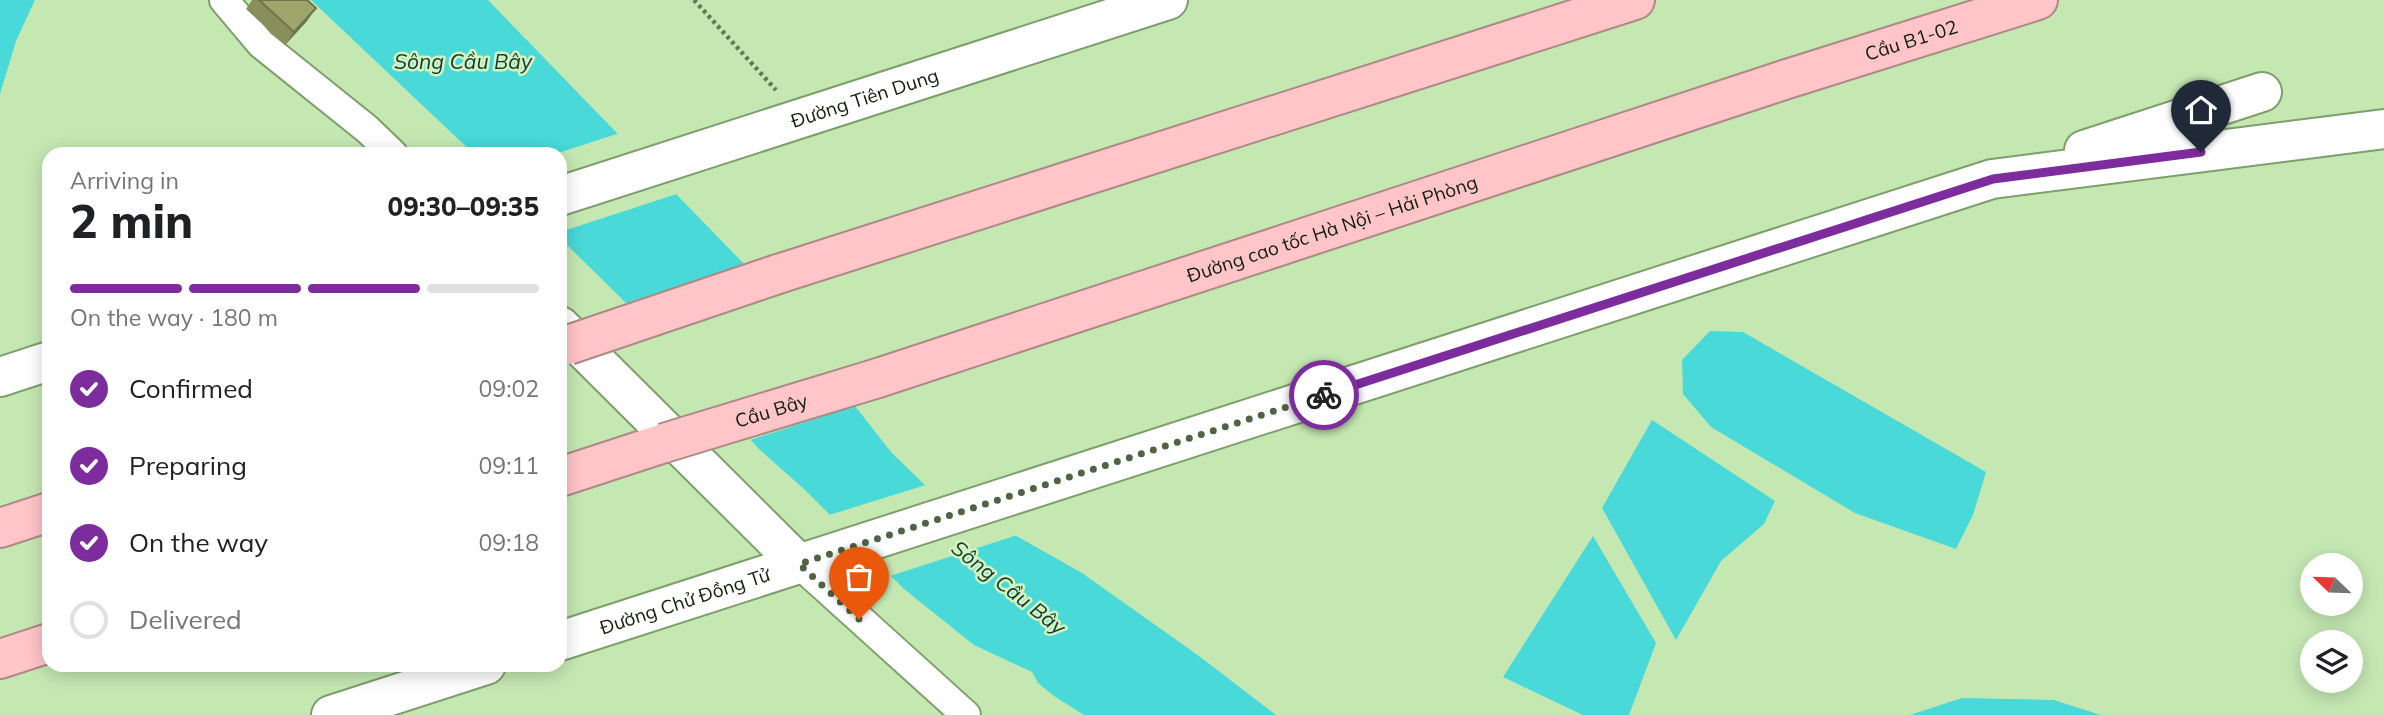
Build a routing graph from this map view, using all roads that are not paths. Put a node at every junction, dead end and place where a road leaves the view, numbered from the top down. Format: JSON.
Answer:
{"nodes":[{"id":1,"x":224,"y":0,"type":"edge"},
{"id":2,"x":1168,"y":0,"type":"edge"},
{"id":3,"x":1636,"y":0,"type":"edge"},
{"id":4,"x":2038,"y":0,"type":"edge"},
{"id":5,"x":1784,"y":80,"type":"joint"},
{"id":6,"x":2262,"y":92,"type":"dead end"},
{"id":7,"x":2384,"y":129,"type":"edge"},
{"id":8,"x":386,"y":147,"type":"edge"},
{"id":9,"x":1993,"y":179,"type":"junction"},
{"id":10,"x":567,"y":194,"type":"edge"},
{"id":11,"x":567,"y":338,"type":"edge"},
{"id":12,"x":567,"y":343,"type":"edge"},
{"id":13,"x":42,"y":363,"type":"edge"},
{"id":14,"x":0,"y":377,"type":"edge"},
{"id":15,"x":878,"y":378,"type":"joint"},
{"id":16,"x":567,"y":475,"type":"edge"},
{"id":17,"x":42,"y":514,"type":"edge"},
{"id":18,"x":0,"y":528,"type":"edge"},
{"id":19,"x":799,"y":564,"type":"junction"},
{"id":20,"x":567,"y":639,"type":"edge"},
{"id":21,"x":42,"y":645,"type":"edge"},
{"id":22,"x":0,"y":659,"type":"edge"},
{"id":23,"x":464,"y":672,"type":"edge"},
{"id":24,"x":331,"y":715,"type":"edge"},
{"id":25,"x":966,"y":715,"type":"edge"}],
"edges":[{"from":1,"to":8,"type":"street"},
{"from":2,"to":10,"type":"main road","name":"Đường Tiên Dung"},
{"from":3,"to":11,"type":"highway","bridge":true},
{"from":4,"to":5,"type":"highway","name":"Cầu B1-02"},
{"from":5,"to":15,"type":"highway","name":"Đường cao tốc Hà Nội – Hải Phòng"},
{"from":6,"to":9,"type":"main road"},
{"from":7,"to":9,"type":"main road","name":"Đường Chử Đồng Tử"},
{"from":9,"to":19,"type":"main road","name":"Đường Chử Đồng Tử"},
{"from":12,"to":19,"type":"main road"},
{"from":13,"to":14,"type":"main road"},
{"from":15,"to":16,"type":"highway","name":"Cầu Bây","bridge":true},
{"from":17,"to":18,"type":"highway"},
{"from":19,"to":20,"type":"main road","name":"Đường Chử Đồng Tử"},
{"from":19,"to":25,"type":"street"},
{"from":21,"to":22,"type":"highway"},
{"from":23,"to":24,"type":"main road"}]}
